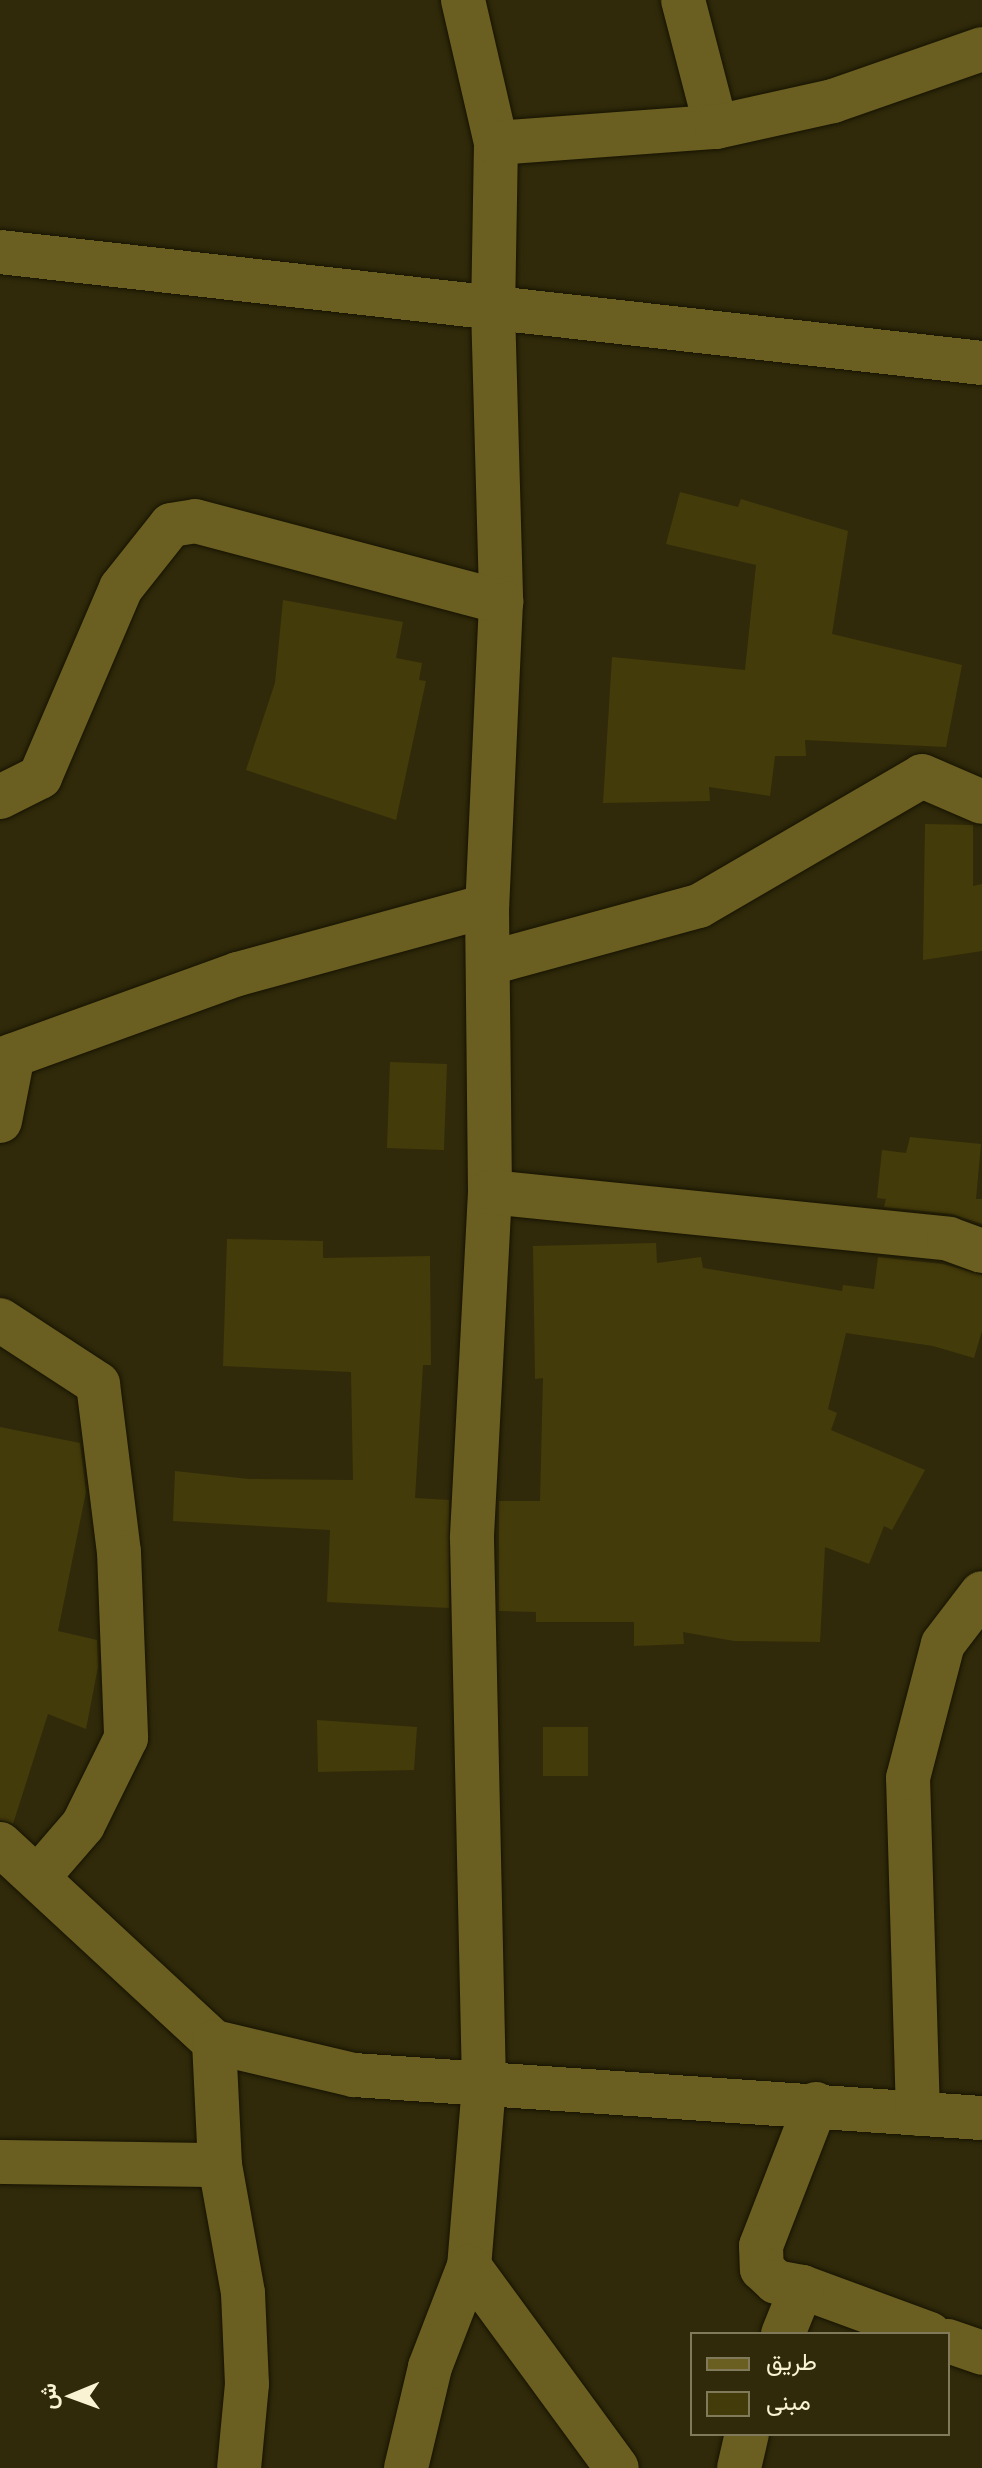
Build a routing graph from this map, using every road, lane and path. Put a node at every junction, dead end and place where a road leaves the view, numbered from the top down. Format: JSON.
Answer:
{"nodes":[{"id":1,"x":463,"y":0,"type":"edge"},
{"id":2,"x":683,"y":0,"type":"edge"},
{"id":3,"x":982,"y":49,"type":"edge"},
{"id":4,"x":716,"y":127,"type":"junction"},
{"id":5,"x":496,"y":143,"type":"junction"},
{"id":6,"x":0,"y":252,"type":"edge"},
{"id":7,"x":493,"y":308,"type":"junction"},
{"id":8,"x":982,"y":363,"type":"edge"},
{"id":9,"x":501,"y":602,"type":"junction"},
{"id":10,"x":0,"y":797,"type":"edge"},
{"id":11,"x":982,"y":802,"type":"edge"},
{"id":12,"x":487,"y":906,"type":"junction"},
{"id":13,"x":490,"y":963,"type":"junction"},
{"id":14,"x":6,"y":1057,"type":"edge"},
{"id":15,"x":0,"y":1121,"type":"edge"},
{"id":16,"x":490,"y":1192,"type":"junction"},
{"id":17,"x":982,"y":1251,"type":"edge"},
{"id":18,"x":0,"y":1320,"type":"edge"},
{"id":19,"x":982,"y":1593,"type":"edge"},
{"id":20,"x":0,"y":1844,"type":"edge"},
{"id":21,"x":39,"y":1876,"type":"junction"},
{"id":22,"x":214,"y":2042,"type":"junction"},
{"id":23,"x":484,"y":2085,"type":"junction"},
{"id":24,"x":816,"y":2104,"type":"junction"},
{"id":25,"x":918,"y":2114,"type":"junction"},
{"id":26,"x":982,"y":2118,"type":"edge"},
{"id":27,"x":0,"y":2162,"type":"edge"},
{"id":28,"x":220,"y":2165,"type":"junction"},
{"id":29,"x":469,"y":2266,"type":"junction"},
{"id":30,"x":802,"y":2287,"type":"junction"},
{"id":31,"x":784,"y":2332,"type":"edge"},
{"id":32,"x":925,"y":2332,"type":"edge"},
{"id":33,"x":950,"y":2342,"type":"edge"},
{"id":34,"x":982,"y":2353,"type":"edge"},
{"id":35,"x":747,"y":2436,"type":"edge"},
{"id":36,"x":239,"y":2468,"type":"edge"},
{"id":37,"x":406,"y":2468,"type":"edge"},
{"id":38,"x":617,"y":2468,"type":"edge"},
{"id":39,"x":739,"y":2468,"type":"edge"}],
"edges":[{"from":1,"to":5,"type":"street"},
{"from":2,"to":4,"type":"street"},
{"from":3,"to":4,"type":"street"},
{"from":4,"to":5,"type":"street"},
{"from":5,"to":7,"type":"street"},
{"from":6,"to":7,"type":"street"},
{"from":7,"to":8,"type":"street"},
{"from":7,"to":9,"type":"street"},
{"from":9,"to":10,"type":"street"},
{"from":9,"to":12,"type":"street"},
{"from":11,"to":13,"type":"street"},
{"from":12,"to":13,"type":"street"},
{"from":12,"to":14,"type":"street"},
{"from":13,"to":16,"type":"street"},
{"from":14,"to":15,"type":"street"},
{"from":16,"to":17,"type":"street"},
{"from":16,"to":23,"type":"street"},
{"from":18,"to":21,"type":"street"},
{"from":19,"to":25,"type":"street"},
{"from":20,"to":21,"type":"street"},
{"from":21,"to":22,"type":"street"},
{"from":22,"to":23,"type":"street"},
{"from":22,"to":28,"type":"street"},
{"from":23,"to":24,"type":"street"},
{"from":23,"to":29,"type":"street"},
{"from":24,"to":25,"type":"street"},
{"from":24,"to":30,"type":"street"},
{"from":25,"to":26,"type":"street"},
{"from":27,"to":28,"type":"street"},
{"from":28,"to":36,"type":"street"},
{"from":29,"to":37,"type":"street"},
{"from":29,"to":38,"type":"street"},
{"from":30,"to":31,"type":"street"},
{"from":30,"to":32,"type":"street"},
{"from":33,"to":34,"type":"street"},
{"from":35,"to":39,"type":"street"}]}
